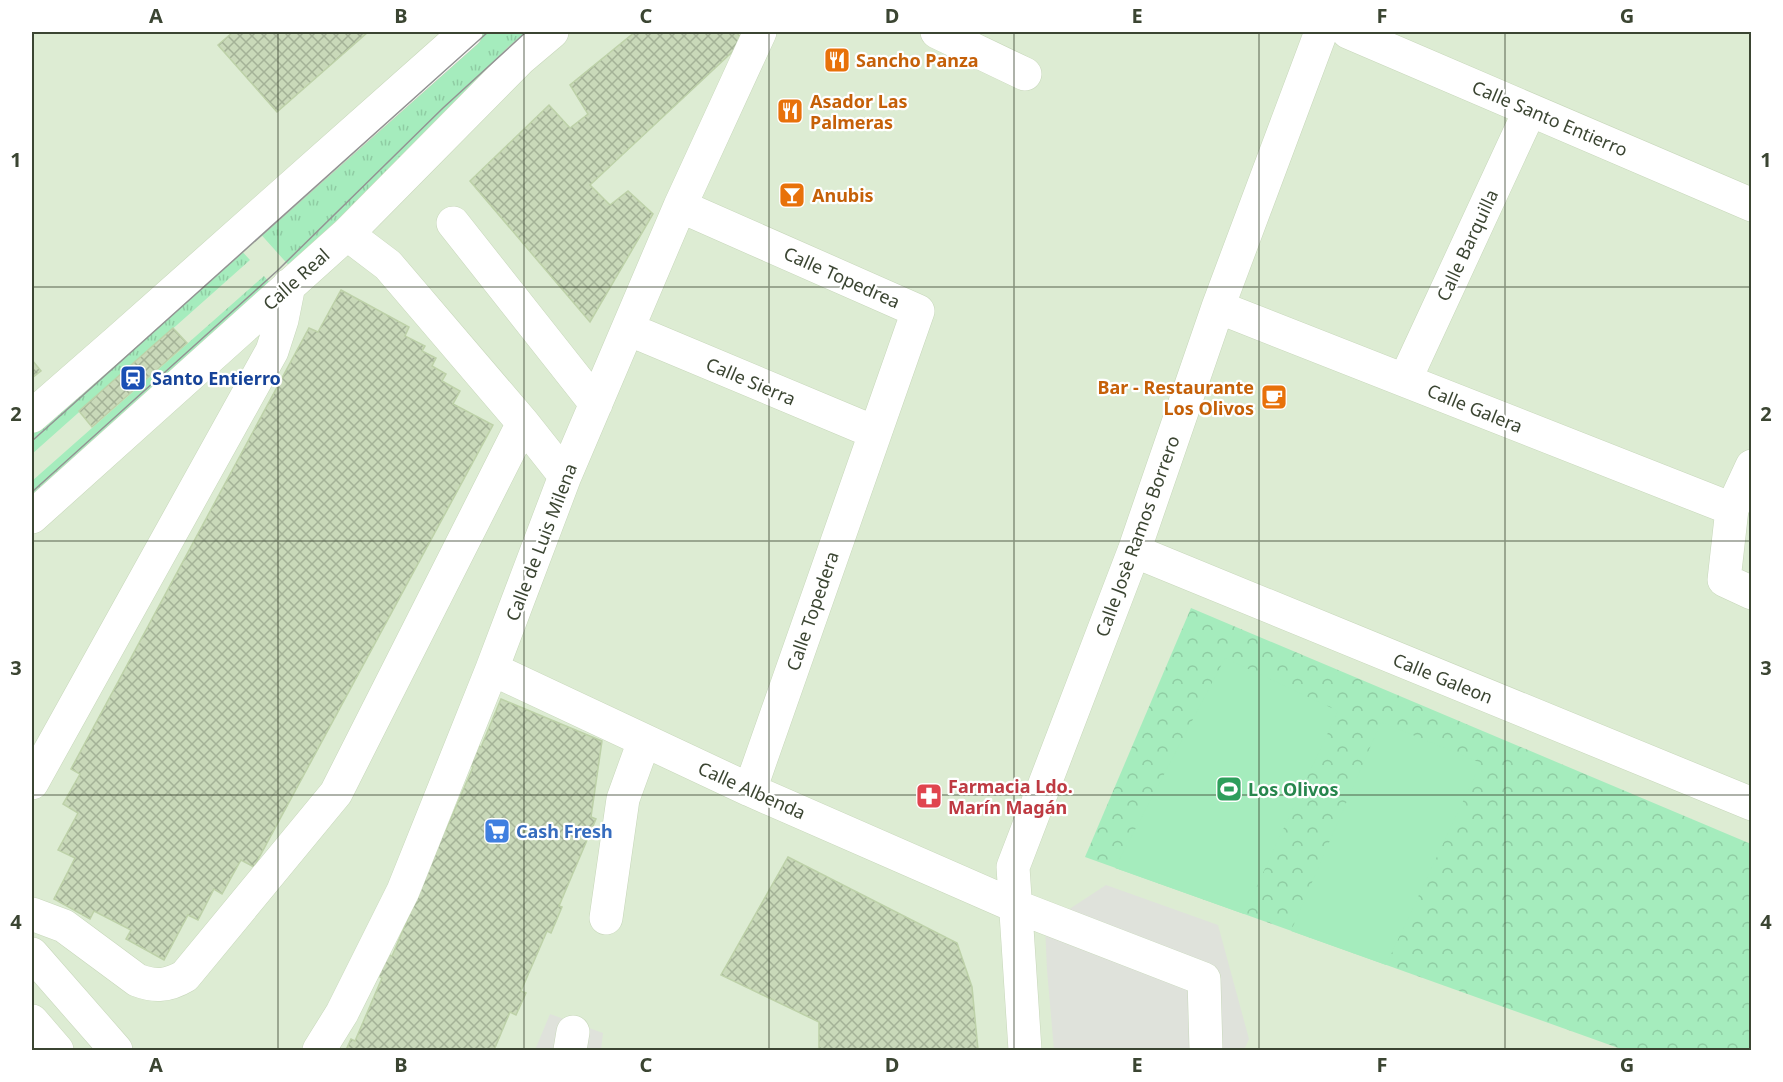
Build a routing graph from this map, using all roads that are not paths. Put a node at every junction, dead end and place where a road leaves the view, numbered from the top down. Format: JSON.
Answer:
{"nodes":[{"id":1,"x":466,"y":32,"type":"edge"},
{"id":2,"x":552,"y":32,"type":"edge"},
{"id":3,"x":760,"y":32,"type":"edge"},
{"id":4,"x":937,"y":32,"type":"edge"},
{"id":5,"x":1321,"y":32,"type":"edge"},
{"id":6,"x":1348,"y":32,"type":"edge"},
{"id":7,"x":1025,"y":74,"type":"dead end"},
{"id":8,"x":1530,"y":110,"type":"junction"},
{"id":9,"x":1752,"y":205,"type":"edge"},
{"id":10,"x":680,"y":206,"type":"junction"},
{"id":11,"x":453,"y":223,"type":"dead end"},
{"id":12,"x":347,"y":234,"type":"junction"},
{"id":13,"x":289,"y":285,"type":"junction"},
{"id":14,"x":1218,"y":307,"type":"junction"},
{"id":15,"x":628,"y":329,"type":"junction"},
{"id":16,"x":1405,"y":380,"type":"junction"},
{"id":17,"x":596,"y":404,"type":"junction"},
{"id":18,"x":32,"y":416,"type":"edge"},
{"id":19,"x":523,"y":423,"type":"junction"},
{"id":20,"x":874,"y":432,"type":"junction"},
{"id":21,"x":1752,"y":466,"type":"edge"},
{"id":22,"x":566,"y":476,"type":"junction"},
{"id":23,"x":1732,"y":509,"type":"junction"},
{"id":24,"x":32,"y":517,"type":"edge"},
{"id":25,"x":1134,"y":551,"type":"junction"},
{"id":26,"x":1752,"y":593,"type":"edge"},
{"id":27,"x":492,"y":669,"type":"junction"},
{"id":28,"x":644,"y":741,"type":"junction"},
{"id":29,"x":32,"y":783,"type":"edge"},
{"id":30,"x":750,"y":790,"type":"junction"},
{"id":31,"x":1752,"y":804,"type":"edge"},
{"id":32,"x":1016,"y":906,"type":"junction"},
{"id":33,"x":32,"y":914,"type":"edge"},
{"id":34,"x":606,"y":918,"type":"dead end"},
{"id":35,"x":32,"y":954,"type":"edge"},
{"id":36,"x":32,"y":1021,"type":"edge"},
{"id":37,"x":57,"y":1050,"type":"edge"},
{"id":38,"x":116,"y":1050,"type":"edge"},
{"id":39,"x":318,"y":1050,"type":"edge"},
{"id":40,"x":1025,"y":1050,"type":"edge"},
{"id":41,"x":1206,"y":1050,"type":"edge"}],
"edges":[{"from":1,"to":18,"type":"street"},
{"from":2,"to":12,"type":"street","name":"Calle Real"},
{"from":3,"to":10,"type":"street","name":"Calle de Luis Milena"},
{"from":4,"to":7,"type":"street"},
{"from":5,"to":14,"type":"street","name":"Calle Josè Ramos Borrero"},
{"from":6,"to":8,"type":"street","name":"Calle Santo Entierro"},
{"from":8,"to":9,"type":"street","name":"Calle Santo Entierro"},
{"from":8,"to":16,"type":"street","name":"Calle Barquilla"},
{"from":10,"to":15,"type":"street","name":"Calle de Luis Milena"},
{"from":10,"to":20,"type":"street","name":"Calle Topedrea"},
{"from":11,"to":17,"type":"street"},
{"from":12,"to":13,"type":"street","name":"Calle Real"},
{"from":12,"to":19,"type":"street"},
{"from":13,"to":24,"type":"street","name":"Calle Real"},
{"from":13,"to":29,"type":"street"},
{"from":14,"to":16,"type":"street","name":"Calle Galera"},
{"from":14,"to":25,"type":"street","name":"Calle Josè Ramos Borrero"},
{"from":15,"to":17,"type":"street","name":"Calle de Luis Milena"},
{"from":15,"to":20,"type":"street","name":"Calle Sierra"},
{"from":16,"to":23,"type":"street","name":"Calle Galera"},
{"from":17,"to":22,"type":"street","name":"Calle de Luis Milena"},
{"from":19,"to":22,"type":"street"},
{"from":19,"to":33,"type":"street"},
{"from":20,"to":30,"type":"street","name":"Calle Topedera"},
{"from":21,"to":23,"type":"street"},
{"from":22,"to":27,"type":"street","name":"Calle de Luis Milena"},
{"from":23,"to":26,"type":"street"},
{"from":25,"to":31,"type":"street","name":"Calle Galeon"},
{"from":25,"to":32,"type":"street","name":"Calle Josè Ramos Borrero"},
{"from":27,"to":28,"type":"street","name":"Calle Albenda"},
{"from":27,"to":39,"type":"street","name":"Calle de Luis Milena"},
{"from":28,"to":30,"type":"street","name":"Calle Albenda"},
{"from":28,"to":34,"type":"street"},
{"from":30,"to":32,"type":"street","name":"Calle Albenda"},
{"from":32,"to":40,"type":"street","name":"Calle Josè Ramos Borrero"},
{"from":32,"to":41,"type":"street","name":"Calle Albenda"},
{"from":35,"to":38,"type":"street"},
{"from":36,"to":37,"type":"street"}]}
